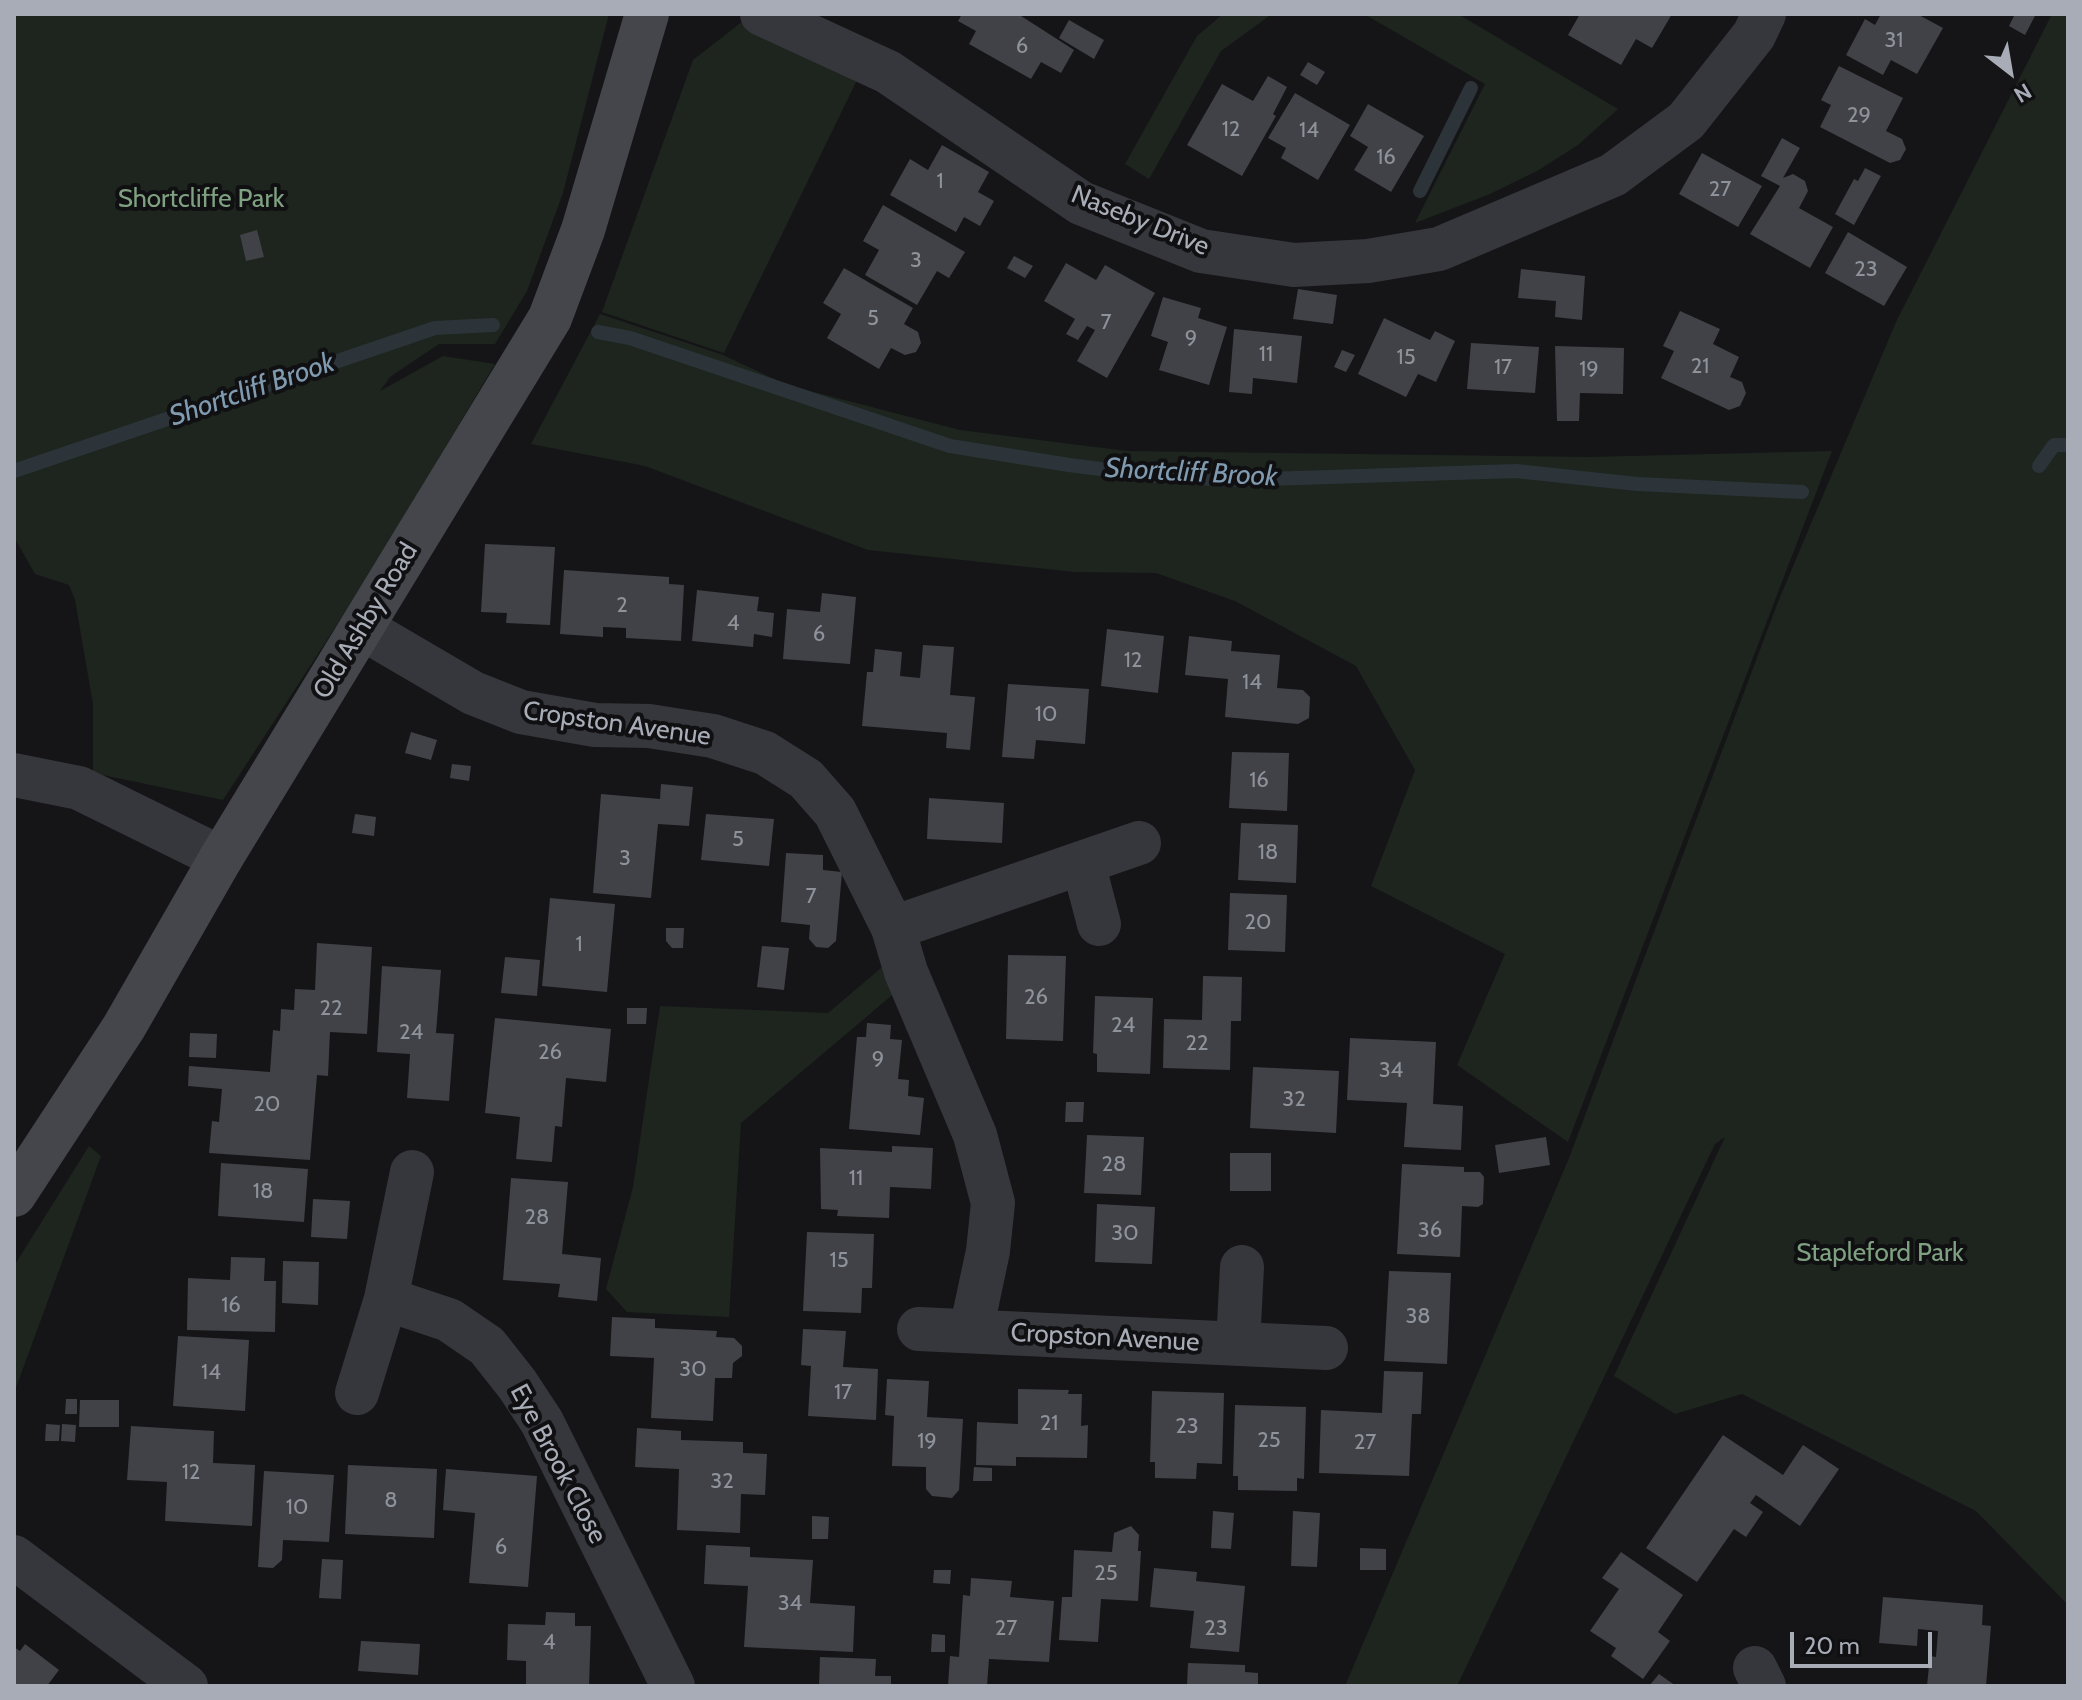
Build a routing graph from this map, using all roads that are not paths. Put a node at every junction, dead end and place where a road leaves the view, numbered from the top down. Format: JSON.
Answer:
{"nodes":[{"id":1,"x":647,"y":14,"type":"edge"},
{"id":2,"x":762,"y":14,"type":"edge"},
{"id":3,"x":1764,"y":14,"type":"edge"},
{"id":4,"x":362,"y":628,"type":"junction"},
{"id":5,"x":14,"y":775,"type":"edge"},
{"id":6,"x":1139,"y":843,"type":"dead end"},
{"id":7,"x":221,"y":858,"type":"junction"},
{"id":8,"x":1083,"y":863,"type":"junction"},
{"id":9,"x":1099,"y":924,"type":"dead end"},
{"id":10,"x":893,"y":928,"type":"junction"},
{"id":11,"x":412,"y":1172,"type":"dead end"},
{"id":12,"x":14,"y":1195,"type":"edge"},
{"id":13,"x":1242,"y":1267,"type":"dead end"},
{"id":14,"x":386,"y":1299,"type":"junction"},
{"id":15,"x":919,"y":1329,"type":"dead end"},
{"id":16,"x":971,"y":1331,"type":"junction"},
{"id":17,"x":1238,"y":1344,"type":"junction"},
{"id":18,"x":1326,"y":1348,"type":"dead end"},
{"id":19,"x":357,"y":1393,"type":"dead end"},
{"id":20,"x":14,"y":1557,"type":"edge"},
{"id":21,"x":186,"y":1686,"type":"edge"},
{"id":22,"x":673,"y":1686,"type":"edge"}],
"edges":[{"from":1,"to":4,"type":"street","name":"Old Ashby Road"},
{"from":2,"to":3,"type":"street","name":"Naseby Drive"},
{"from":4,"to":7,"type":"street","name":"Old Ashby Road"},
{"from":4,"to":10,"type":"street","name":"Cropston Avenue"},
{"from":5,"to":7,"type":"street"},
{"from":6,"to":8,"type":"street"},
{"from":7,"to":12,"type":"street","name":"Old Ashby Road"},
{"from":8,"to":9,"type":"street"},
{"from":8,"to":10,"type":"street"},
{"from":10,"to":16,"type":"street","name":"Cropston Avenue"},
{"from":11,"to":14,"type":"street"},
{"from":13,"to":17,"type":"street"},
{"from":14,"to":19,"type":"street"},
{"from":14,"to":22,"type":"street","name":"Eye Brook Close"},
{"from":15,"to":16,"type":"street","name":"Cropston Avenue"},
{"from":16,"to":17,"type":"street","name":"Cropston Avenue"},
{"from":17,"to":18,"type":"street","name":"Cropston Avenue"},
{"from":20,"to":21,"type":"street"}]}
